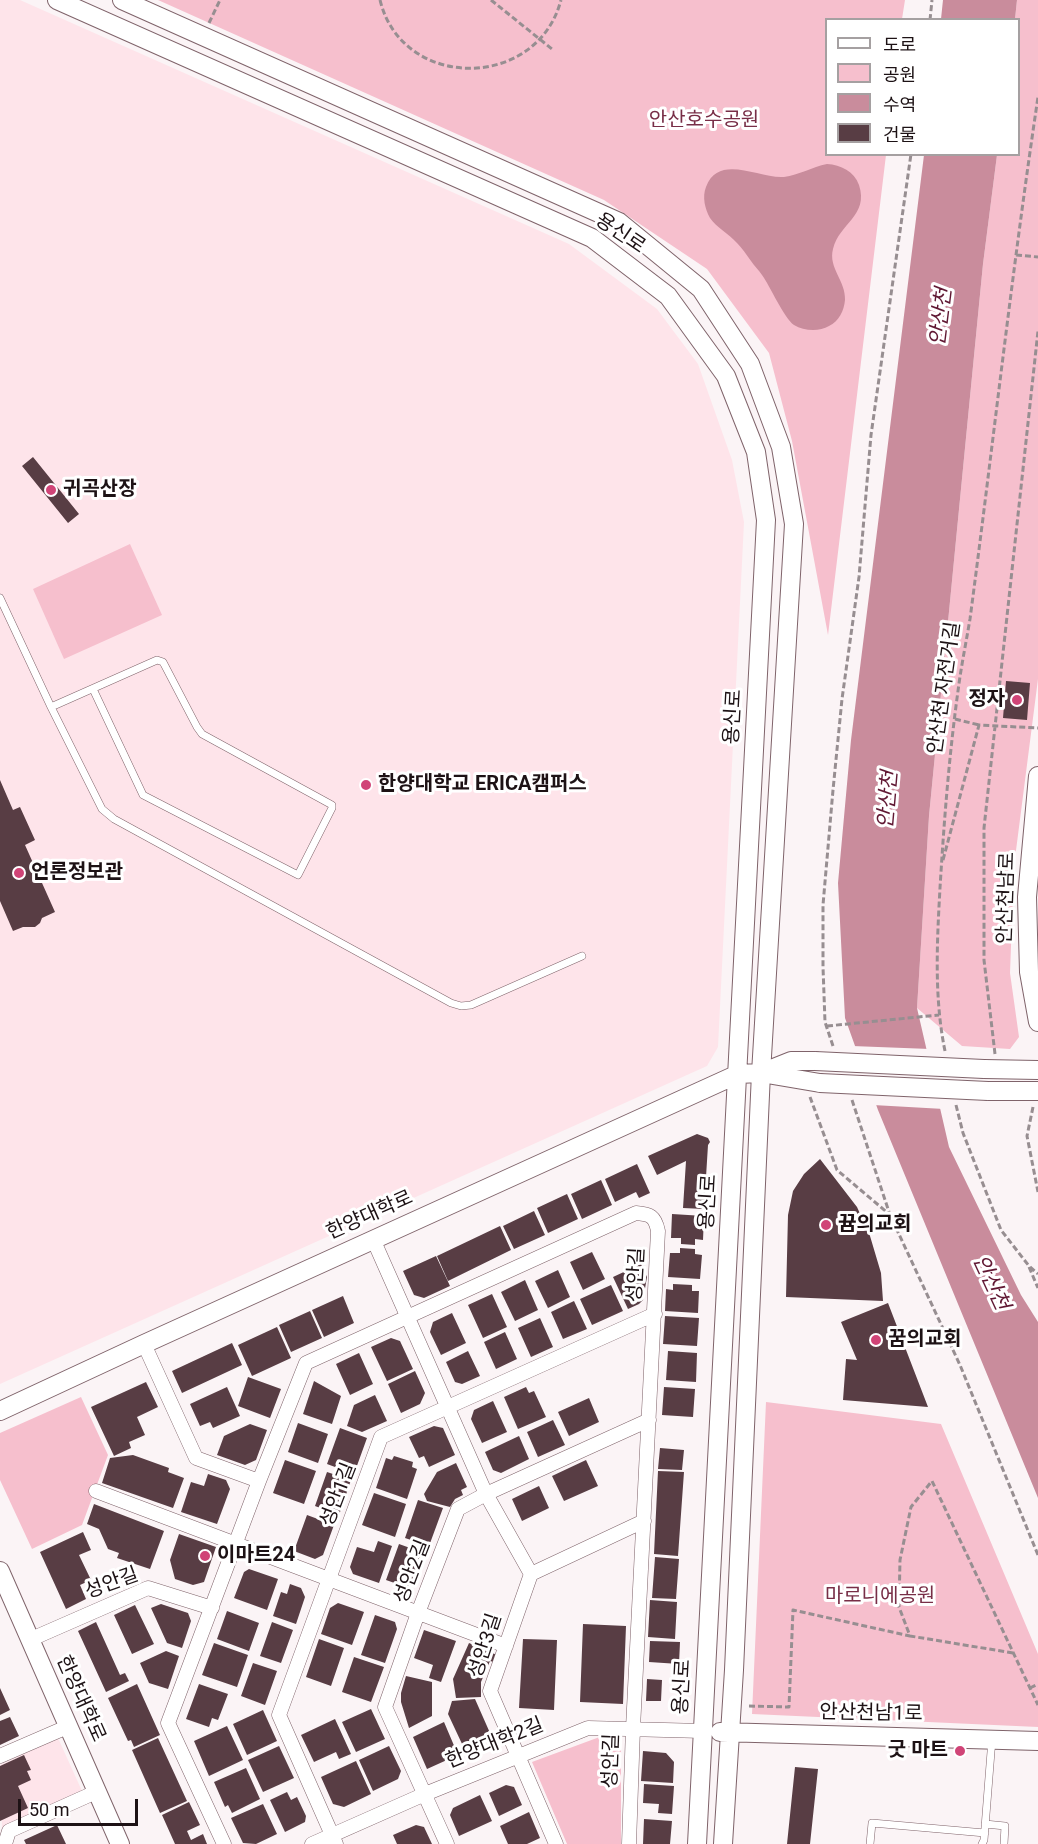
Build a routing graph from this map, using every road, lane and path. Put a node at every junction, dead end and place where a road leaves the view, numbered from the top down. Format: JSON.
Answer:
{"nodes":[{"id":1,"x":57,"y":0,"type":"edge"},
{"id":2,"x":122,"y":0,"type":"edge"},
{"id":3,"x":220,"y":0,"type":"edge"},
{"id":4,"x":380,"y":0,"type":"edge"},
{"id":5,"x":491,"y":0,"type":"edge"},
{"id":6,"x":561,"y":0,"type":"edge"},
{"id":7,"x":932,"y":0,"type":"edge"},
{"id":8,"x":930,"y":18,"type":"edge"},
{"id":9,"x":203,"y":36,"type":"junction"},
{"id":10,"x":540,"y":39,"type":"junction"},
{"id":11,"x":552,"y":49,"type":"dead end"},
{"id":12,"x":1038,"y":97,"type":"edge"},
{"id":13,"x":911,"y":156,"type":"edge"},
{"id":14,"x":1016,"y":255,"type":"junction"},
{"id":15,"x":1038,"y":257,"type":"edge"},
{"id":16,"x":1038,"y":331,"type":"edge"},
{"id":17,"x":0,"y":598,"type":"edge"},
{"id":18,"x":93,"y":689,"type":"junction"},
{"id":19,"x":51,"y":707,"type":"junction"},
{"id":20,"x":955,"y":719,"type":"junction"},
{"id":21,"x":979,"y":725,"type":"junction"},
{"id":22,"x":994,"y":725,"type":"junction"},
{"id":23,"x":1038,"y":728,"type":"edge"},
{"id":24,"x":1038,"y":785,"type":"edge"},
{"id":25,"x":941,"y":868,"type":"junction"},
{"id":26,"x":582,"y":956,"type":"dead end"},
{"id":27,"x":939,"y":1015,"type":"junction"},
{"id":28,"x":1038,"y":1022,"type":"edge"},
{"id":29,"x":827,"y":1026,"type":"junction"},
{"id":30,"x":834,"y":1048,"type":"dead end"},
{"id":31,"x":946,"y":1058,"type":"dead end"},
{"id":32,"x":990,"y":1069,"type":"junction"},
{"id":33,"x":1038,"y":1070,"type":"edge"},
{"id":34,"x":761,"y":1073,"type":"junction"},
{"id":35,"x":738,"y":1074,"type":"junction"},
{"id":36,"x":813,"y":1082,"type":"junction"},
{"id":37,"x":1038,"y":1091,"type":"edge"},
{"id":38,"x":849,"y":1093,"type":"dead end"},
{"id":39,"x":956,"y":1101,"type":"dead end"},
{"id":40,"x":1038,"y":1192,"type":"edge"},
{"id":41,"x":890,"y":1215,"type":"junction"},
{"id":42,"x":372,"y":1239,"type":"junction"},
{"id":43,"x":1029,"y":1266,"type":"junction"},
{"id":44,"x":1038,"y":1274,"type":"edge"},
{"id":45,"x":1038,"y":1288,"type":"edge"},
{"id":46,"x":655,"y":1314,"type":"junction"},
{"id":47,"x":407,"y":1317,"type":"junction"},
{"id":48,"x":144,"y":1344,"type":"junction"},
{"id":49,"x":447,"y":1407,"type":"junction"},
{"id":50,"x":0,"y":1411,"type":"edge"},
{"id":51,"x":648,"y":1420,"type":"junction"},
{"id":52,"x":259,"y":1481,"type":"junction"},
{"id":53,"x":96,"y":1491,"type":"dead end"},
{"id":54,"x":486,"y":1494,"type":"junction"},
{"id":55,"x":644,"y":1521,"type":"junction"},
{"id":56,"x":235,"y":1545,"type":"junction"},
{"id":57,"x":1038,"y":1555,"type":"edge"},
{"id":58,"x":0,"y":1571,"type":"edge"},
{"id":59,"x":531,"y":1574,"type":"junction"},
{"id":60,"x":328,"y":1580,"type":"junction"},
{"id":61,"x":212,"y":1608,"type":"junction"},
{"id":62,"x":418,"y":1613,"type":"junction"},
{"id":63,"x":910,"y":1636,"type":"junction"},
{"id":64,"x":29,"y":1640,"type":"junction"},
{"id":65,"x":506,"y":1646,"type":"junction"},
{"id":66,"x":1014,"y":1653,"type":"junction"},
{"id":67,"x":1038,"y":1684,"type":"edge"},
{"id":68,"x":1030,"y":1688,"type":"junction"},
{"id":69,"x":732,"y":1705,"type":"junction"},
{"id":70,"x":1038,"y":1705,"type":"edge"},
{"id":71,"x":67,"y":1727,"type":"junction"},
{"id":72,"x":633,"y":1728,"type":"junction"},
{"id":73,"x":703,"y":1731,"type":"junction"},
{"id":74,"x":730,"y":1732,"type":"junction"},
{"id":75,"x":992,"y":1739,"type":"junction"},
{"id":76,"x":1038,"y":1741,"type":"edge"},
{"id":77,"x":0,"y":1756,"type":"edge"},
{"id":78,"x":517,"y":1756,"type":"junction"},
{"id":79,"x":96,"y":1792,"type":"junction"},
{"id":80,"x":424,"y":1794,"type":"junction"},
{"id":81,"x":986,"y":1824,"type":"junction"},
{"id":82,"x":985,"y":1833,"type":"junction"},
{"id":83,"x":334,"y":1839,"type":"edge"},
{"id":84,"x":5,"y":1844,"type":"edge"},
{"id":85,"x":120,"y":1844,"type":"edge"},
{"id":86,"x":224,"y":1844,"type":"edge"},
{"id":87,"x":312,"y":1844,"type":"edge"},
{"id":88,"x":447,"y":1844,"type":"edge"},
{"id":89,"x":556,"y":1844,"type":"edge"},
{"id":90,"x":629,"y":1844,"type":"edge"},
{"id":91,"x":697,"y":1844,"type":"edge"},
{"id":92,"x":723,"y":1844,"type":"edge"},
{"id":93,"x":870,"y":1844,"type":"edge"},
{"id":94,"x":982,"y":1844,"type":"edge"},
{"id":95,"x":1004,"y":1844,"type":"edge"}],
"edges":[{"from":1,"to":35,"type":"main road","name":"용신로"},
{"from":2,"to":9,"type":"main road","name":"용신로"},
{"from":3,"to":9,"type":"path"},
{"from":4,"to":10,"type":"path"},
{"from":5,"to":10,"type":"path"},
{"from":6,"to":10,"type":"path"},
{"from":7,"to":8,"type":"path"},
{"from":9,"to":34,"type":"main road","name":"용신로"},
{"from":10,"to":11,"type":"path"},
{"from":12,"to":14,"type":"path","name":"안산천 자전거길"},
{"from":13,"to":29,"type":"path"},
{"from":14,"to":15,"type":"path"},
{"from":14,"to":20,"type":"path","name":"안산천 자전거길"},
{"from":16,"to":22,"type":"path"},
{"from":17,"to":19,"type":"lane"},
{"from":18,"to":18,"type":"lane"},
{"from":18,"to":19,"type":"lane"},
{"from":19,"to":26,"type":"lane"},
{"from":20,"to":21,"type":"path"},
{"from":20,"to":25,"type":"path","name":"안산천 자전거길"},
{"from":21,"to":22,"type":"path"},
{"from":21,"to":25,"type":"path"},
{"from":22,"to":23,"type":"path"},
{"from":22,"to":32,"type":"path"},
{"from":24,"to":28,"type":"main road","name":"안산천남로"},
{"from":25,"to":27,"type":"path","name":"안산천 자전거길"},
{"from":27,"to":29,"type":"path"},
{"from":27,"to":31,"type":"path","name":"안산천 자전거길"},
{"from":29,"to":30,"type":"path"},
{"from":32,"to":33,"type":"main road"},
{"from":32,"to":34,"type":"main road","name":"한양대학로","bridge":true},
{"from":34,"to":35,"type":"main road","name":"한양대학로"},
{"from":34,"to":36,"type":"main road","name":"한양대학로"},
{"from":34,"to":69,"type":"main road","name":"용신로"},
{"from":35,"to":42,"type":"main road","name":"한양대학로"},
{"from":35,"to":73,"type":"main road","name":"용신로"},
{"from":36,"to":37,"type":"main road","name":"한양대학로","bridge":true},
{"from":36,"to":41,"type":"path"},
{"from":37,"to":40,"type":"path"},
{"from":38,"to":41,"type":"path"},
{"from":39,"to":43,"type":"path"},
{"from":41,"to":57,"type":"path"},
{"from":42,"to":47,"type":"street"},
{"from":42,"to":48,"type":"main road","name":"한양대학로"},
{"from":43,"to":44,"type":"path"},
{"from":43,"to":45,"type":"path"},
{"from":46,"to":47,"type":"street","name":"성안길"},
{"from":46,"to":49,"type":"street","name":"성안1길"},
{"from":46,"to":51,"type":"street","name":"성안길"},
{"from":47,"to":49,"type":"street"},
{"from":47,"to":52,"type":"street","name":"성안길"},
{"from":48,"to":50,"type":"main road","name":"한양대학로"},
{"from":48,"to":52,"type":"street"},
{"from":49,"to":54,"type":"street"},
{"from":49,"to":60,"type":"street","name":"성안1길"},
{"from":51,"to":54,"type":"street","name":"성안2길"},
{"from":51,"to":55,"type":"street","name":"성안길"},
{"from":52,"to":56,"type":"street","name":"성안길"},
{"from":53,"to":56,"type":"street"},
{"from":54,"to":59,"type":"street"},
{"from":54,"to":62,"type":"street","name":"성안2길"},
{"from":55,"to":59,"type":"street"},
{"from":55,"to":72,"type":"street","name":"성안길"},
{"from":56,"to":60,"type":"street"},
{"from":56,"to":61,"type":"street","name":"성안길"},
{"from":58,"to":64,"type":"main road","name":"한양대학로"},
{"from":59,"to":65,"type":"street","name":"성안3길"},
{"from":60,"to":62,"type":"street"},
{"from":60,"to":83,"type":"street","name":"성안1길"},
{"from":61,"to":64,"type":"street","name":"성안길"},
{"from":61,"to":86,"type":"street","name":"성안길"},
{"from":62,"to":65,"type":"street"},
{"from":62,"to":80,"type":"street","name":"성안2길"},
{"from":63,"to":66,"type":"path"},
{"from":63,"to":66,"type":"path"},
{"from":63,"to":69,"type":"path"},
{"from":64,"to":71,"type":"main road","name":"한양대학로"},
{"from":65,"to":78,"type":"street","name":"성안3길"},
{"from":66,"to":68,"type":"path"},
{"from":67,"to":68,"type":"path"},
{"from":68,"to":70,"type":"path"},
{"from":69,"to":74,"type":"main road","name":"용신로"},
{"from":71,"to":77,"type":"street"},
{"from":71,"to":79,"type":"main road","name":"한양대학로"},
{"from":72,"to":73,"type":"street","name":"한양대학2길"},
{"from":72,"to":78,"type":"street","name":"한양대학2길"},
{"from":72,"to":90,"type":"street","name":"성안길"},
{"from":73,"to":74,"type":"main road","name":"안산천남1로"},
{"from":73,"to":91,"type":"main road","name":"용신로"},
{"from":74,"to":75,"type":"main road","name":"안산천남1로"},
{"from":74,"to":92,"type":"main road","name":"용신로"},
{"from":75,"to":76,"type":"main road","name":"안산천남1로"},
{"from":75,"to":81,"type":"lane"},
{"from":78,"to":80,"type":"street","name":"한양대학2길"},
{"from":78,"to":89,"type":"street","name":"성안3길"},
{"from":79,"to":84,"type":"street"},
{"from":79,"to":85,"type":"main road","name":"한양대학로"},
{"from":80,"to":83,"type":"street","name":"한양대학2길"},
{"from":80,"to":88,"type":"street","name":"성안2길"},
{"from":81,"to":82,"type":"lane"},
{"from":81,"to":95,"type":"lane"},
{"from":82,"to":93,"type":"lane"},
{"from":82,"to":94,"type":"lane"},
{"from":83,"to":87,"type":"street","name":"한양대학2길"}]}
